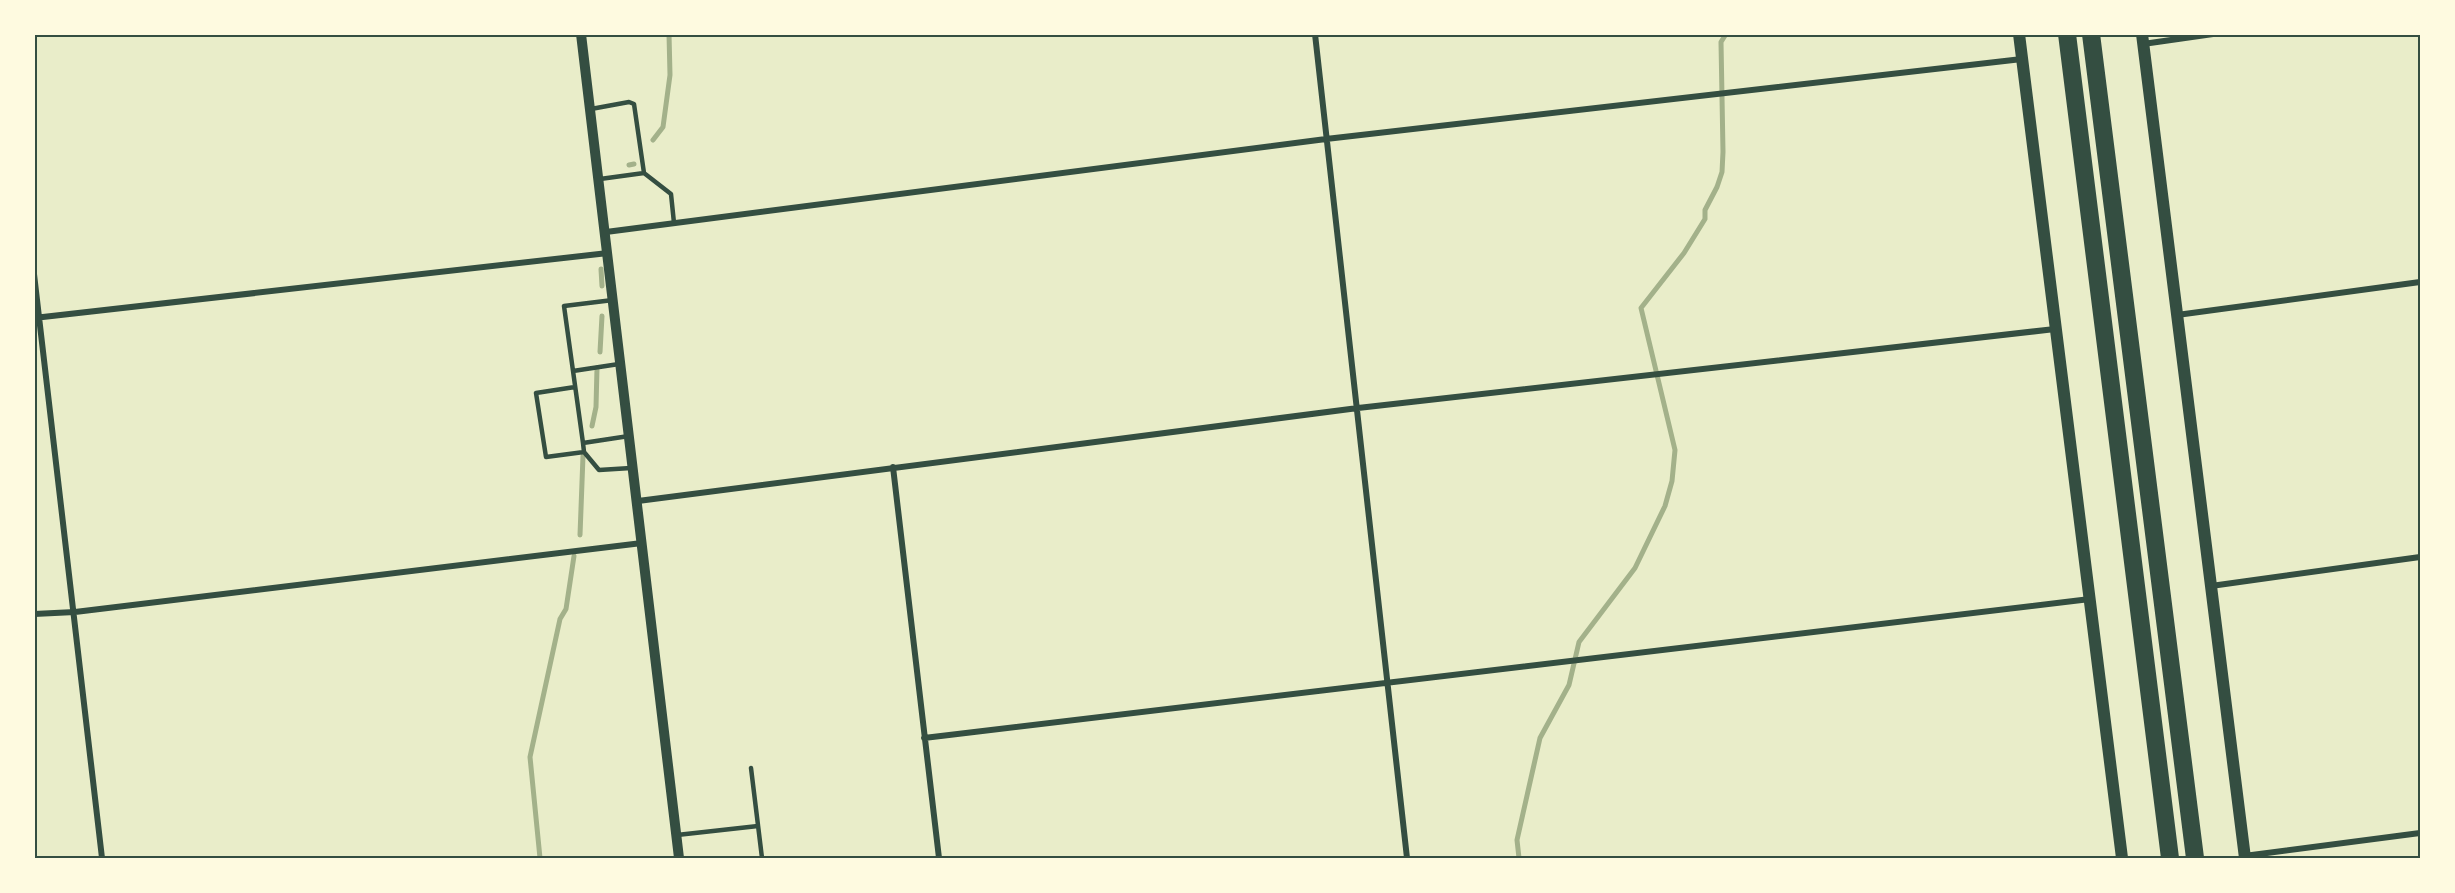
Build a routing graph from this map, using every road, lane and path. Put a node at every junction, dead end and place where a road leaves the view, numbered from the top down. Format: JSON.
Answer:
{"nodes":[{"id":1,"x":581,"y":34,"type":"edge"},
{"id":2,"x":1315,"y":34,"type":"edge"},
{"id":3,"x":2019,"y":34,"type":"edge"},
{"id":4,"x":2067,"y":34,"type":"edge"},
{"id":5,"x":2091,"y":34,"type":"edge"},
{"id":6,"x":2213,"y":34,"type":"edge"},
{"id":7,"x":2142,"y":39,"type":"edge"},
{"id":8,"x":2023,"y":59,"type":"junction"},
{"id":9,"x":591,"y":109,"type":"junction"},
{"id":10,"x":1326,"y":139,"type":"junction"},
{"id":11,"x":644,"y":174,"type":"junction"},
{"id":12,"x":600,"y":179,"type":"junction"},
{"id":13,"x":674,"y":223,"type":"junction"},
{"id":14,"x":606,"y":232,"type":"junction"},
{"id":15,"x":609,"y":253,"type":"junction"},
{"id":16,"x":34,"y":274,"type":"edge"},
{"id":17,"x":2421,"y":282,"type":"edge"},
{"id":18,"x":614,"y":300,"type":"junction"},
{"id":19,"x":2177,"y":315,"type":"junction"},
{"id":20,"x":37,"y":318,"type":"edge"},
{"id":21,"x":2056,"y":329,"type":"junction"},
{"id":22,"x":621,"y":364,"type":"junction"},
{"id":23,"x":573,"y":371,"type":"junction"},
{"id":24,"x":575,"y":387,"type":"junction"},
{"id":25,"x":1358,"y":408,"type":"junction"},
{"id":26,"x":630,"y":436,"type":"junction"},
{"id":27,"x":583,"y":443,"type":"junction"},
{"id":28,"x":584,"y":452,"type":"junction"},
{"id":29,"x":893,"y":467,"type":"junction"},
{"id":30,"x":634,"y":468,"type":"junction"},
{"id":31,"x":638,"y":501,"type":"junction"},
{"id":32,"x":642,"y":543,"type":"junction"},
{"id":33,"x":2421,"y":557,"type":"edge"},
{"id":34,"x":2211,"y":586,"type":"junction"},
{"id":35,"x":2091,"y":599,"type":"junction"},
{"id":36,"x":75,"y":612,"type":"junction"},
{"id":37,"x":34,"y":614,"type":"edge"},
{"id":38,"x":1387,"y":682,"type":"junction"},
{"id":39,"x":924,"y":738,"type":"junction"},
{"id":40,"x":751,"y":768,"type":"dead end"},
{"id":41,"x":758,"y":826,"type":"junction"},
{"id":42,"x":2421,"y":833,"type":"edge"},
{"id":43,"x":677,"y":835,"type":"junction"},
{"id":44,"x":2245,"y":857,"type":"edge"},
{"id":45,"x":102,"y":858,"type":"edge"},
{"id":46,"x":679,"y":858,"type":"edge"},
{"id":47,"x":762,"y":858,"type":"edge"},
{"id":48,"x":939,"y":858,"type":"edge"},
{"id":49,"x":1407,"y":858,"type":"edge"},
{"id":50,"x":2122,"y":858,"type":"edge"},
{"id":51,"x":2170,"y":858,"type":"edge"},
{"id":52,"x":2194,"y":858,"type":"edge"}],
"edges":[{"from":1,"to":9,"type":"street"},
{"from":2,"to":10,"type":"street"},
{"from":3,"to":8,"type":"main road"},
{"from":4,"to":51,"type":"highway"},
{"from":5,"to":52,"type":"highway"},
{"from":6,"to":7,"type":"street"},
{"from":7,"to":19,"type":"main road"},
{"from":8,"to":10,"type":"street"},
{"from":8,"to":21,"type":"main road"},
{"from":9,"to":11,"type":"lane"},
{"from":9,"to":12,"type":"street"},
{"from":10,"to":13,"type":"street"},
{"from":10,"to":25,"type":"street"},
{"from":11,"to":12,"type":"lane"},
{"from":11,"to":13,"type":"lane"},
{"from":12,"to":14,"type":"street"},
{"from":13,"to":14,"type":"street"},
{"from":14,"to":15,"type":"street"},
{"from":15,"to":18,"type":"street"},
{"from":15,"to":20,"type":"street"},
{"from":16,"to":20,"type":"street"},
{"from":17,"to":19,"type":"street"},
{"from":18,"to":22,"type":"street"},
{"from":18,"to":23,"type":"lane"},
{"from":19,"to":34,"type":"main road"},
{"from":20,"to":36,"type":"street"},
{"from":21,"to":25,"type":"street"},
{"from":21,"to":35,"type":"main road"},
{"from":22,"to":23,"type":"lane"},
{"from":22,"to":26,"type":"street"},
{"from":23,"to":24,"type":"lane"},
{"from":24,"to":27,"type":"lane"},
{"from":24,"to":28,"type":"lane"},
{"from":25,"to":29,"type":"street"},
{"from":25,"to":38,"type":"street"},
{"from":26,"to":27,"type":"lane"},
{"from":26,"to":30,"type":"street"},
{"from":27,"to":28,"type":"lane"},
{"from":28,"to":30,"type":"lane"},
{"from":29,"to":31,"type":"street"},
{"from":29,"to":39,"type":"street"},
{"from":30,"to":31,"type":"street"},
{"from":31,"to":32,"type":"street"},
{"from":32,"to":36,"type":"street"},
{"from":32,"to":43,"type":"street"},
{"from":33,"to":34,"type":"street"},
{"from":34,"to":44,"type":"main road"},
{"from":35,"to":38,"type":"street"},
{"from":35,"to":50,"type":"main road"},
{"from":36,"to":37,"type":"street"},
{"from":36,"to":45,"type":"street"},
{"from":38,"to":39,"type":"street"},
{"from":38,"to":49,"type":"street"},
{"from":39,"to":48,"type":"street"},
{"from":40,"to":41,"type":"lane"},
{"from":41,"to":43,"type":"lane"},
{"from":41,"to":47,"type":"lane"},
{"from":42,"to":44,"type":"street"},
{"from":43,"to":46,"type":"street"}]}
